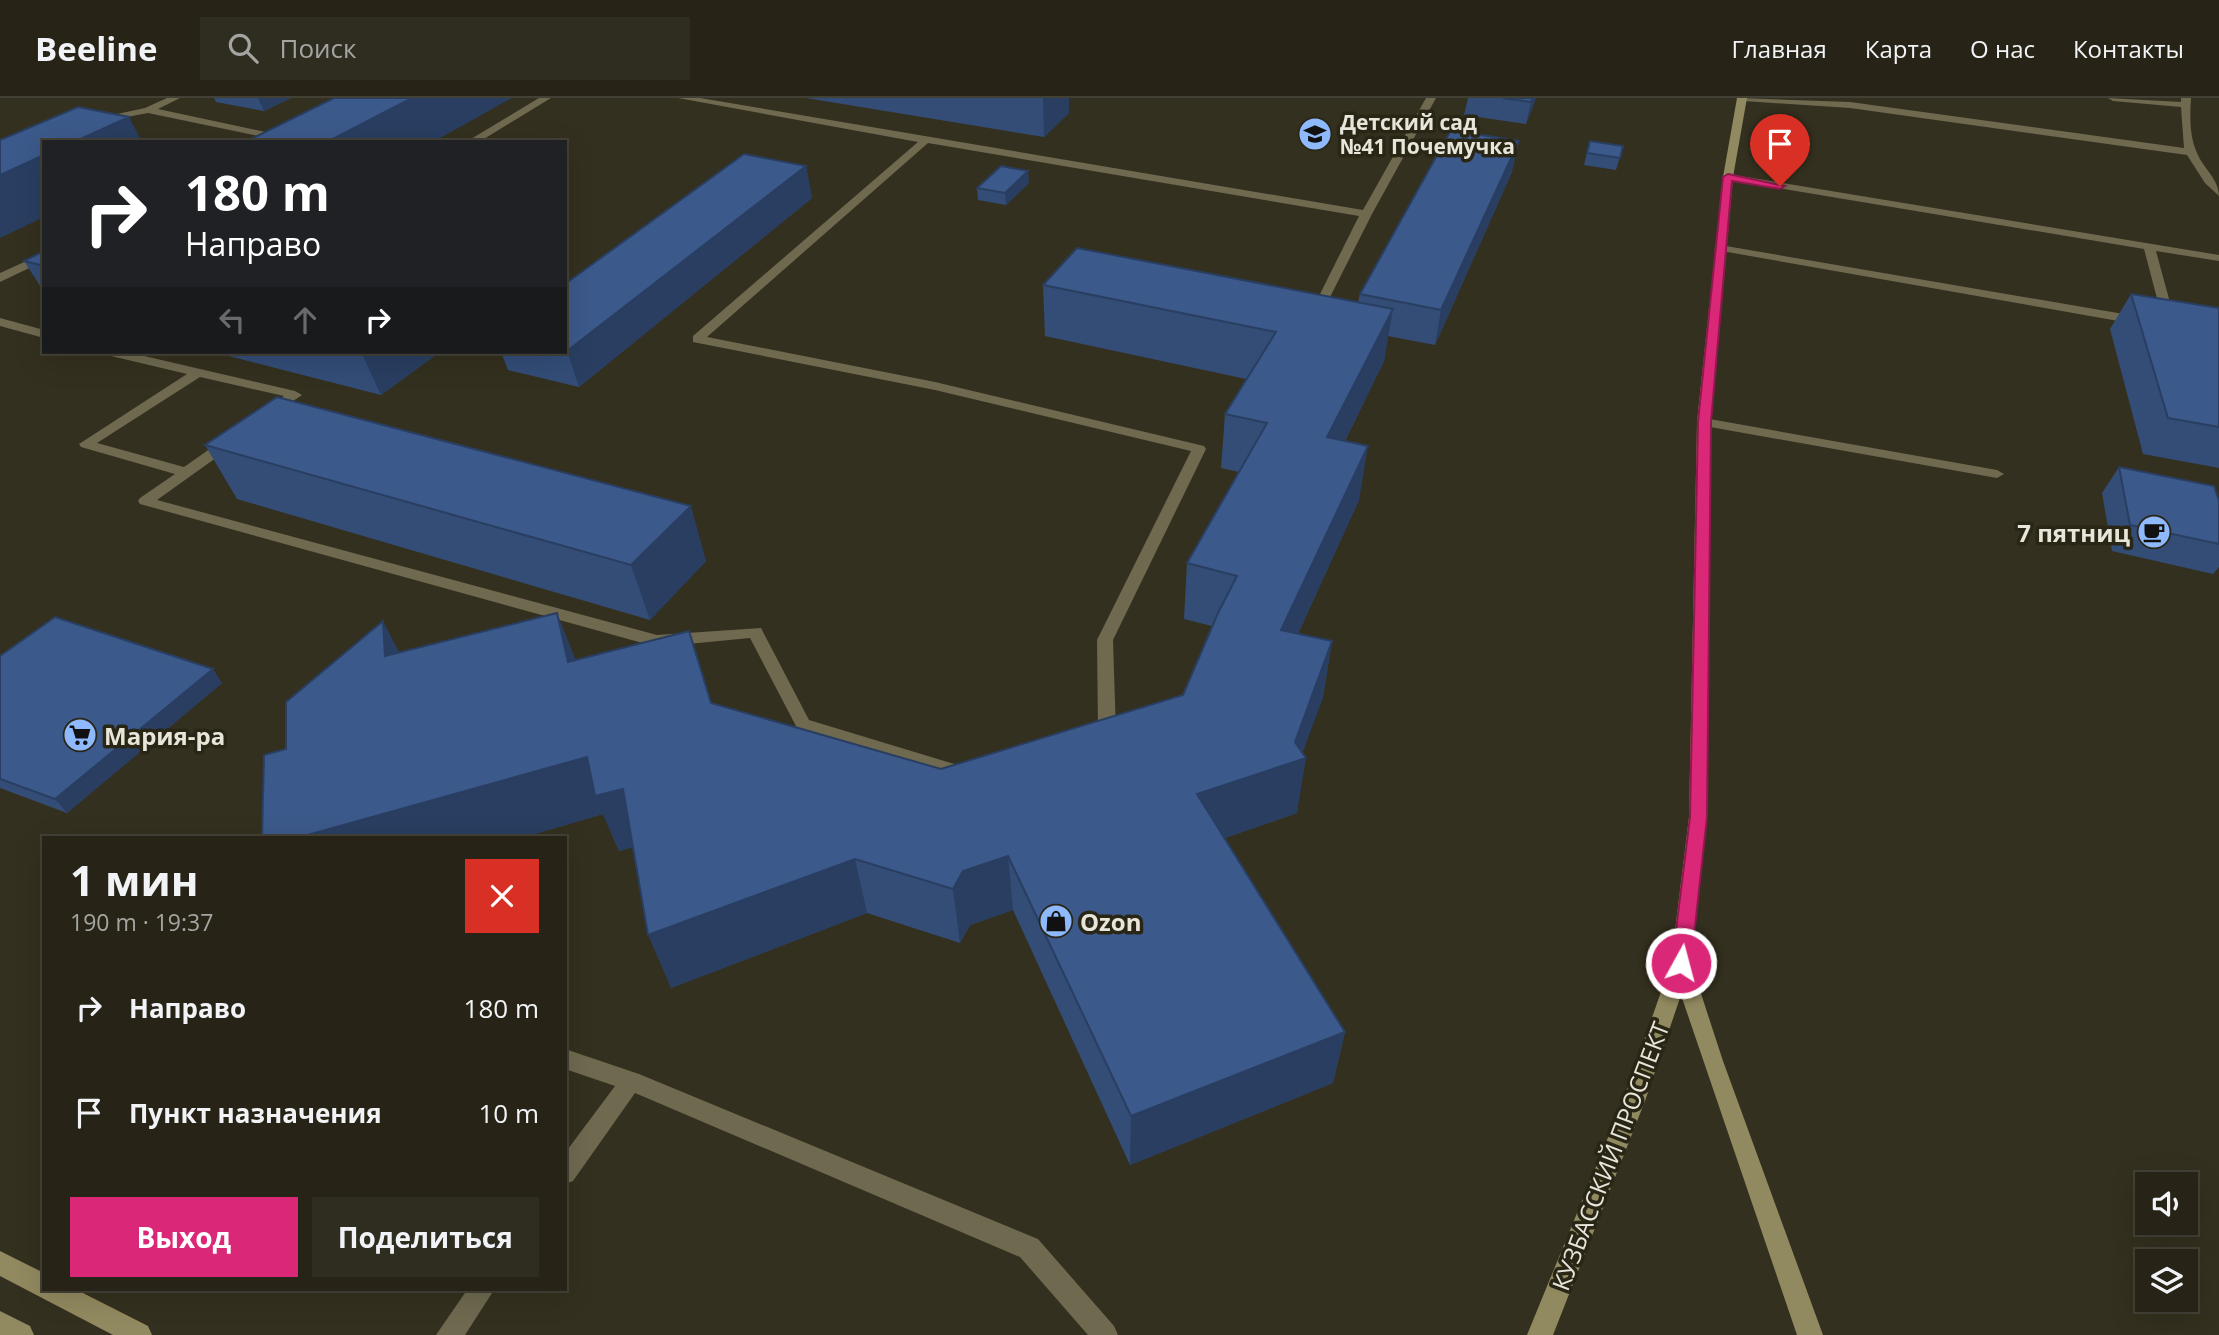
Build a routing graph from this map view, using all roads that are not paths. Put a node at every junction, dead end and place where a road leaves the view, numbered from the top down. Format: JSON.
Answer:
{"nodes":[{"id":1,"x":175,"y":98,"type":"edge"},
{"id":2,"x":546,"y":98,"type":"edge"},
{"id":3,"x":683,"y":98,"type":"edge"},
{"id":4,"x":1431,"y":98,"type":"edge"},
{"id":5,"x":1743,"y":98,"type":"edge"},
{"id":6,"x":2113,"y":98,"type":"edge"},
{"id":7,"x":2186,"y":102,"type":"edge"},
{"id":8,"x":148,"y":110,"type":"junction"},
{"id":9,"x":89,"y":121,"type":"edge"},
{"id":10,"x":279,"y":140,"type":"edge"},
{"id":11,"x":474,"y":140,"type":"edge"},
{"id":12,"x":926,"y":140,"type":"junction"},
{"id":13,"x":2191,"y":152,"type":"junction"},
{"id":14,"x":1728,"y":177,"type":"junction"},
{"id":15,"x":2219,"y":194,"type":"edge"},
{"id":16,"x":1366,"y":214,"type":"junction"},
{"id":17,"x":2149,"y":246,"type":"junction"},
{"id":18,"x":1720,"y":248,"type":"junction"},
{"id":19,"x":42,"y":257,"type":"edge"},
{"id":20,"x":2219,"y":258,"type":"edge"},
{"id":21,"x":0,"y":278,"type":"edge"},
{"id":22,"x":1322,"y":300,"type":"edge"},
{"id":23,"x":0,"y":322,"type":"edge"},
{"id":24,"x":42,"y":333,"type":"edge"},
{"id":25,"x":120,"y":354,"type":"edge"},
{"id":26,"x":197,"y":373,"type":"junction"},
{"id":27,"x":262,"y":418,"type":"edge"},
{"id":28,"x":1704,"y":422,"type":"junction"},
{"id":29,"x":240,"y":434,"type":"edge"},
{"id":30,"x":186,"y":472,"type":"junction"},
{"id":31,"x":1997,"y":474,"type":"dead end"},
{"id":32,"x":1081,"y":742,"type":"edge"},
{"id":33,"x":979,"y":778,"type":"edge"},
{"id":34,"x":1681,"y":963,"type":"junction"},
{"id":35,"x":567,"y":1060,"type":"edge"},
{"id":36,"x":631,"y":1081,"type":"junction"},
{"id":37,"x":567,"y":1170,"type":"edge"},
{"id":38,"x":0,"y":1263,"type":"edge"},
{"id":39,"x":42,"y":1285,"type":"edge"},
{"id":40,"x":54,"y":1291,"type":"edge"},
{"id":41,"x":481,"y":1291,"type":"edge"},
{"id":42,"x":0,"y":1324,"type":"edge"},
{"id":43,"x":21,"y":1335,"type":"edge"},
{"id":44,"x":139,"y":1335,"type":"edge"},
{"id":45,"x":449,"y":1335,"type":"edge"},
{"id":46,"x":1105,"y":1335,"type":"edge"},
{"id":47,"x":1540,"y":1335,"type":"edge"},
{"id":48,"x":1810,"y":1335,"type":"edge"}],
"edges":[{"from":1,"to":8,"type":"lane"},
{"from":2,"to":11,"type":"lane"},
{"from":3,"to":12,"type":"lane"},
{"from":4,"to":16,"type":"lane"},
{"from":5,"to":13,"type":"lane"},
{"from":5,"to":14,"type":"street","name":"КУЗБАССКИЙ ПРОСПЕКТ"},
{"from":6,"to":7,"type":"lane"},
{"from":7,"to":13,"type":"lane"},
{"from":8,"to":9,"type":"lane"},
{"from":8,"to":10,"type":"lane"},
{"from":12,"to":16,"type":"lane"},
{"from":12,"to":32,"type":"lane"},
{"from":13,"to":15,"type":"lane"},
{"from":14,"to":17,"type":"lane"},
{"from":14,"to":18,"type":"street","name":"КУЗБАССКИЙ ПРОСПЕКТ"},
{"from":16,"to":22,"type":"lane"},
{"from":17,"to":18,"type":"lane"},
{"from":17,"to":20,"type":"lane"},
{"from":18,"to":28,"type":"street","name":"КУЗБАССКИЙ ПРОСПЕКТ"},
{"from":19,"to":21,"type":"lane"},
{"from":23,"to":24,"type":"lane"},
{"from":25,"to":26,"type":"lane"},
{"from":26,"to":27,"type":"lane"},
{"from":26,"to":30,"type":"lane"},
{"from":28,"to":31,"type":"lane"},
{"from":28,"to":34,"type":"street","name":"КУЗБАССКИЙ ПРОСПЕКТ"},
{"from":29,"to":30,"type":"lane"},
{"from":30,"to":33,"type":"lane"},
{"from":34,"to":47,"type":"street","name":"КУЗБАССКИЙ ПРОСПЕКТ"},
{"from":34,"to":48,"type":"street"},
{"from":35,"to":36,"type":"lane"},
{"from":36,"to":37,"type":"lane"},
{"from":36,"to":46,"type":"lane"},
{"from":38,"to":39,"type":"street"},
{"from":40,"to":44,"type":"street"},
{"from":41,"to":45,"type":"lane"},
{"from":42,"to":43,"type":"street"}]}
